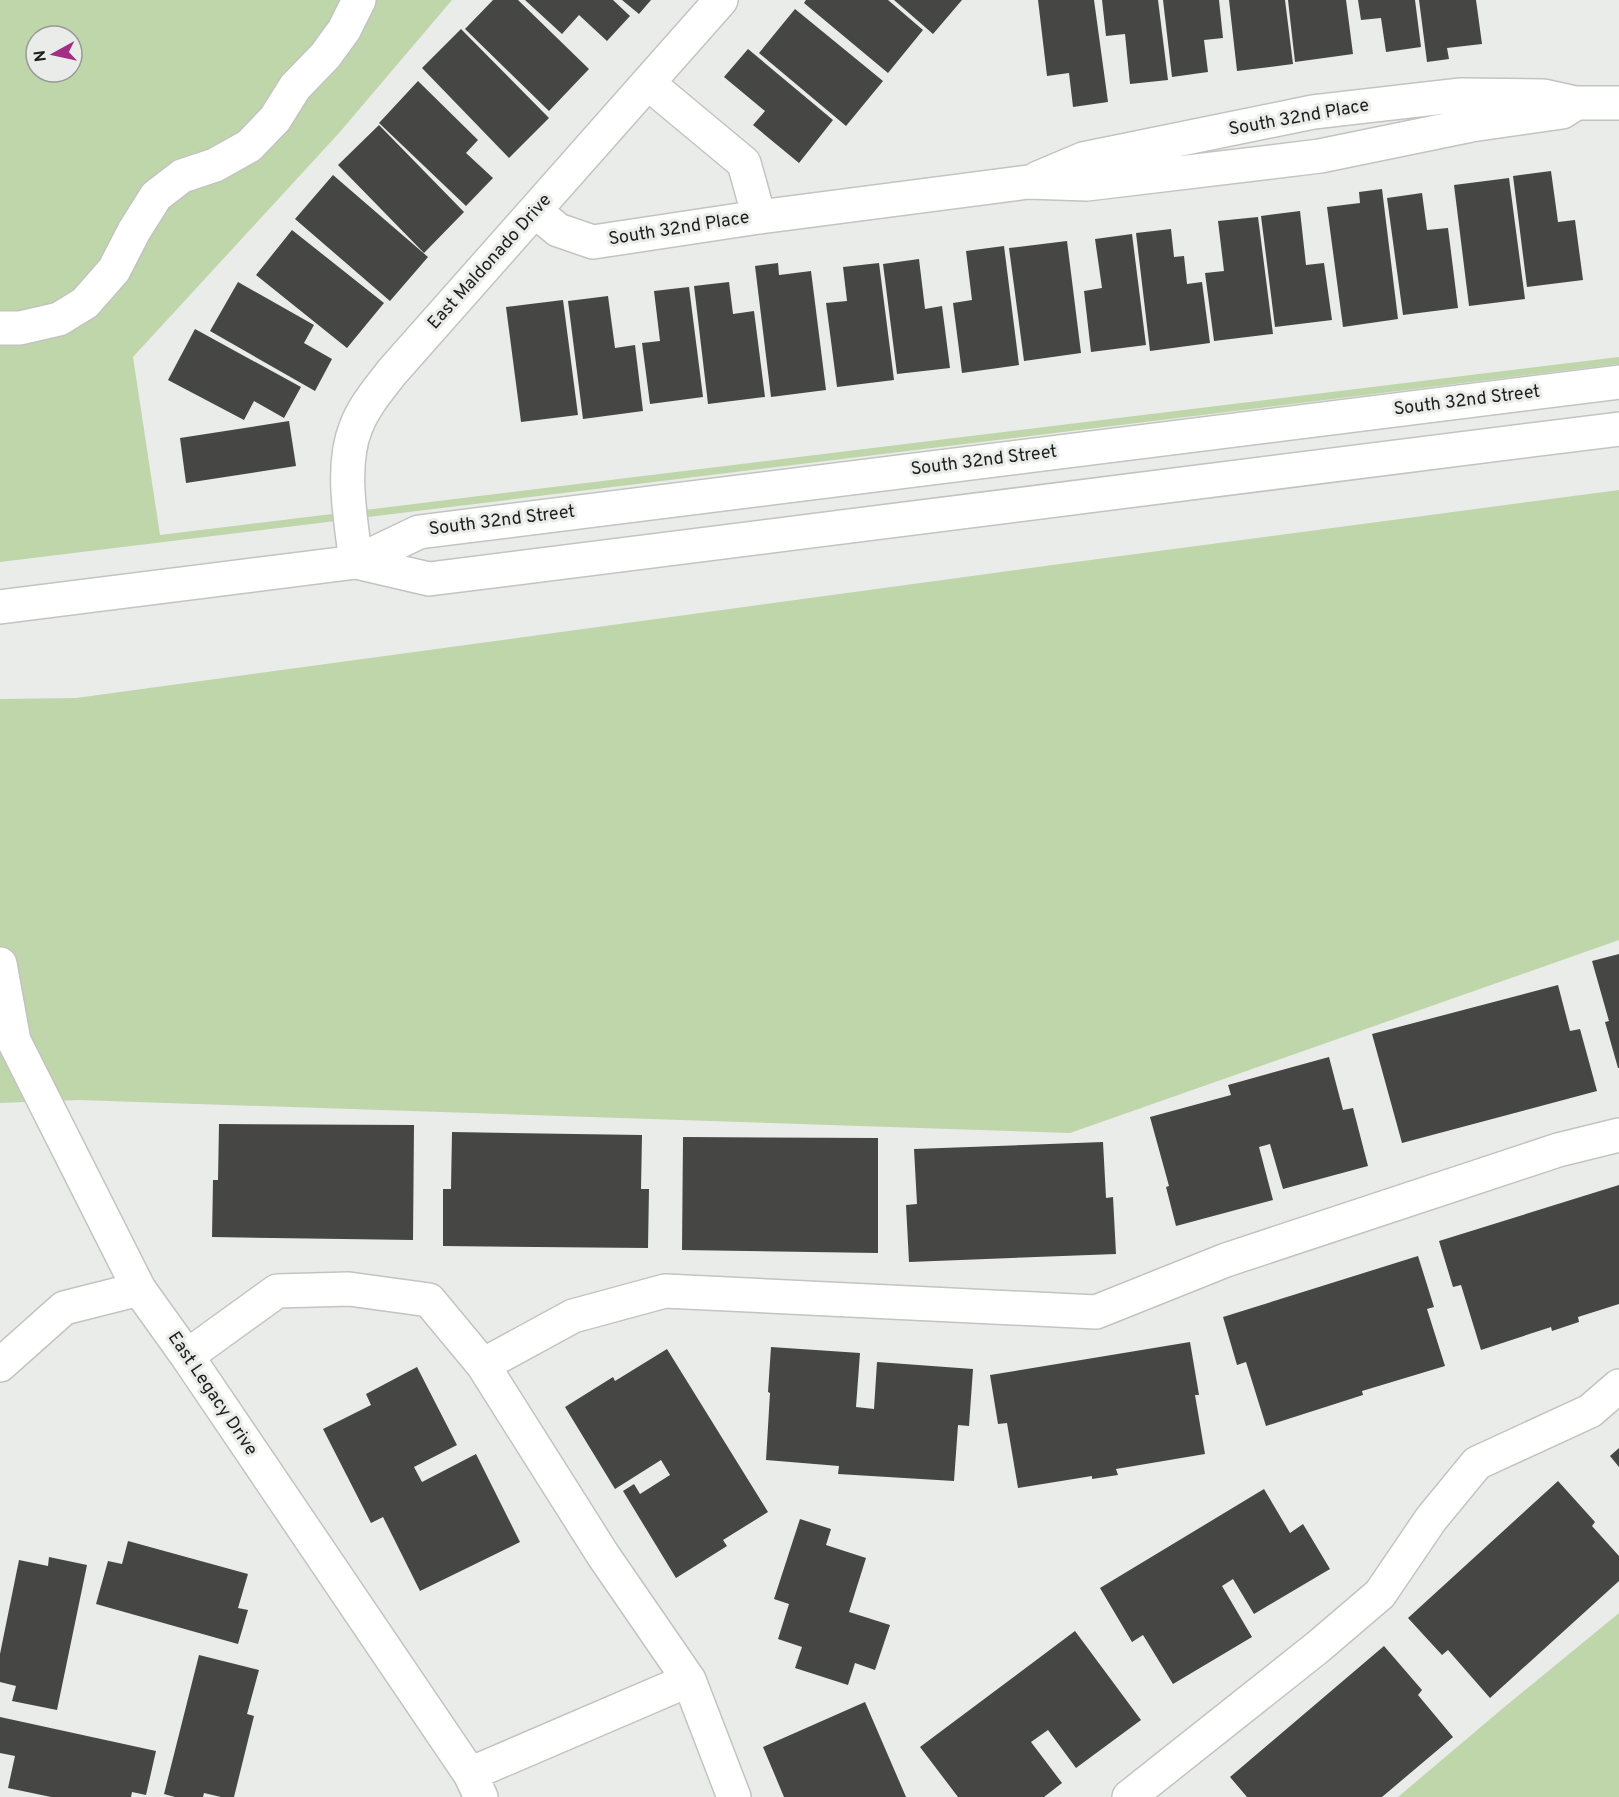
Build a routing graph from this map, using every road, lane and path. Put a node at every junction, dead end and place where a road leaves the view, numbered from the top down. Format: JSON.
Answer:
{"nodes":[{"id":1,"x":359,"y":0,"type":"edge"},
{"id":2,"x":722,"y":0,"type":"edge"},
{"id":3,"x":649,"y":84,"type":"junction"},
{"id":4,"x":1576,"y":103,"type":"junction"},
{"id":5,"x":1619,"y":103,"type":"edge"},
{"id":6,"x":1028,"y":182,"type":"junction"},
{"id":7,"x":535,"y":211,"type":"junction"},
{"id":8,"x":759,"y":217,"type":"junction"},
{"id":9,"x":0,"y":328,"type":"edge"},
{"id":10,"x":1619,"y":382,"type":"edge"},
{"id":11,"x":1619,"y":429,"type":"edge"},
{"id":12,"x":356,"y":562,"type":"junction"},
{"id":13,"x":0,"y":607,"type":"edge"},
{"id":14,"x":0,"y":964,"type":"edge"},
{"id":15,"x":1619,"y":1135,"type":"edge"},
{"id":16,"x":139,"y":1289,"type":"junction"},
{"id":17,"x":187,"y":1356,"type":"junction"},
{"id":18,"x":0,"y":1365,"type":"edge"},
{"id":19,"x":483,"y":1365,"type":"junction"},
{"id":20,"x":1619,"y":1386,"type":"edge"},
{"id":21,"x":689,"y":1680,"type":"junction"},
{"id":22,"x":476,"y":1786,"type":"edge"},
{"id":23,"x":734,"y":1797,"type":"edge"},
{"id":24,"x":1129,"y":1797,"type":"edge"}],
"edges":[{"from":1,"to":9,"type":"street"},
{"from":2,"to":3,"type":"street","name":"East Maldonado Drive"},
{"from":3,"to":7,"type":"street","name":"East Maldonado Drive"},
{"from":3,"to":8,"type":"street","name":"South 32nd Place"},
{"from":4,"to":5,"type":"street","name":"South 32nd Place"},
{"from":4,"to":6,"type":"street","name":"South 32nd Place"},
{"from":4,"to":6,"type":"street","name":"South 32nd Place"},
{"from":6,"to":8,"type":"street","name":"South 32nd Place"},
{"from":7,"to":8,"type":"street","name":"South 32nd Place"},
{"from":7,"to":12,"type":"street","name":"East Maldonado Drive"},
{"from":10,"to":12,"type":"street","name":"South 32nd Street"},
{"from":11,"to":12,"type":"street","name":"South 32nd Street"},
{"from":12,"to":13,"type":"street","name":"South 32nd Street"},
{"from":14,"to":16,"type":"street","name":"East Legacy Drive"},
{"from":15,"to":19,"type":"street"},
{"from":16,"to":17,"type":"street","name":"East Legacy Drive"},
{"from":16,"to":18,"type":"street"},
{"from":17,"to":19,"type":"street"},
{"from":17,"to":22,"type":"street","name":"East Legacy Drive"},
{"from":19,"to":21,"type":"street"},
{"from":20,"to":24,"type":"street"},
{"from":21,"to":22,"type":"street"},
{"from":21,"to":23,"type":"street"}]}
